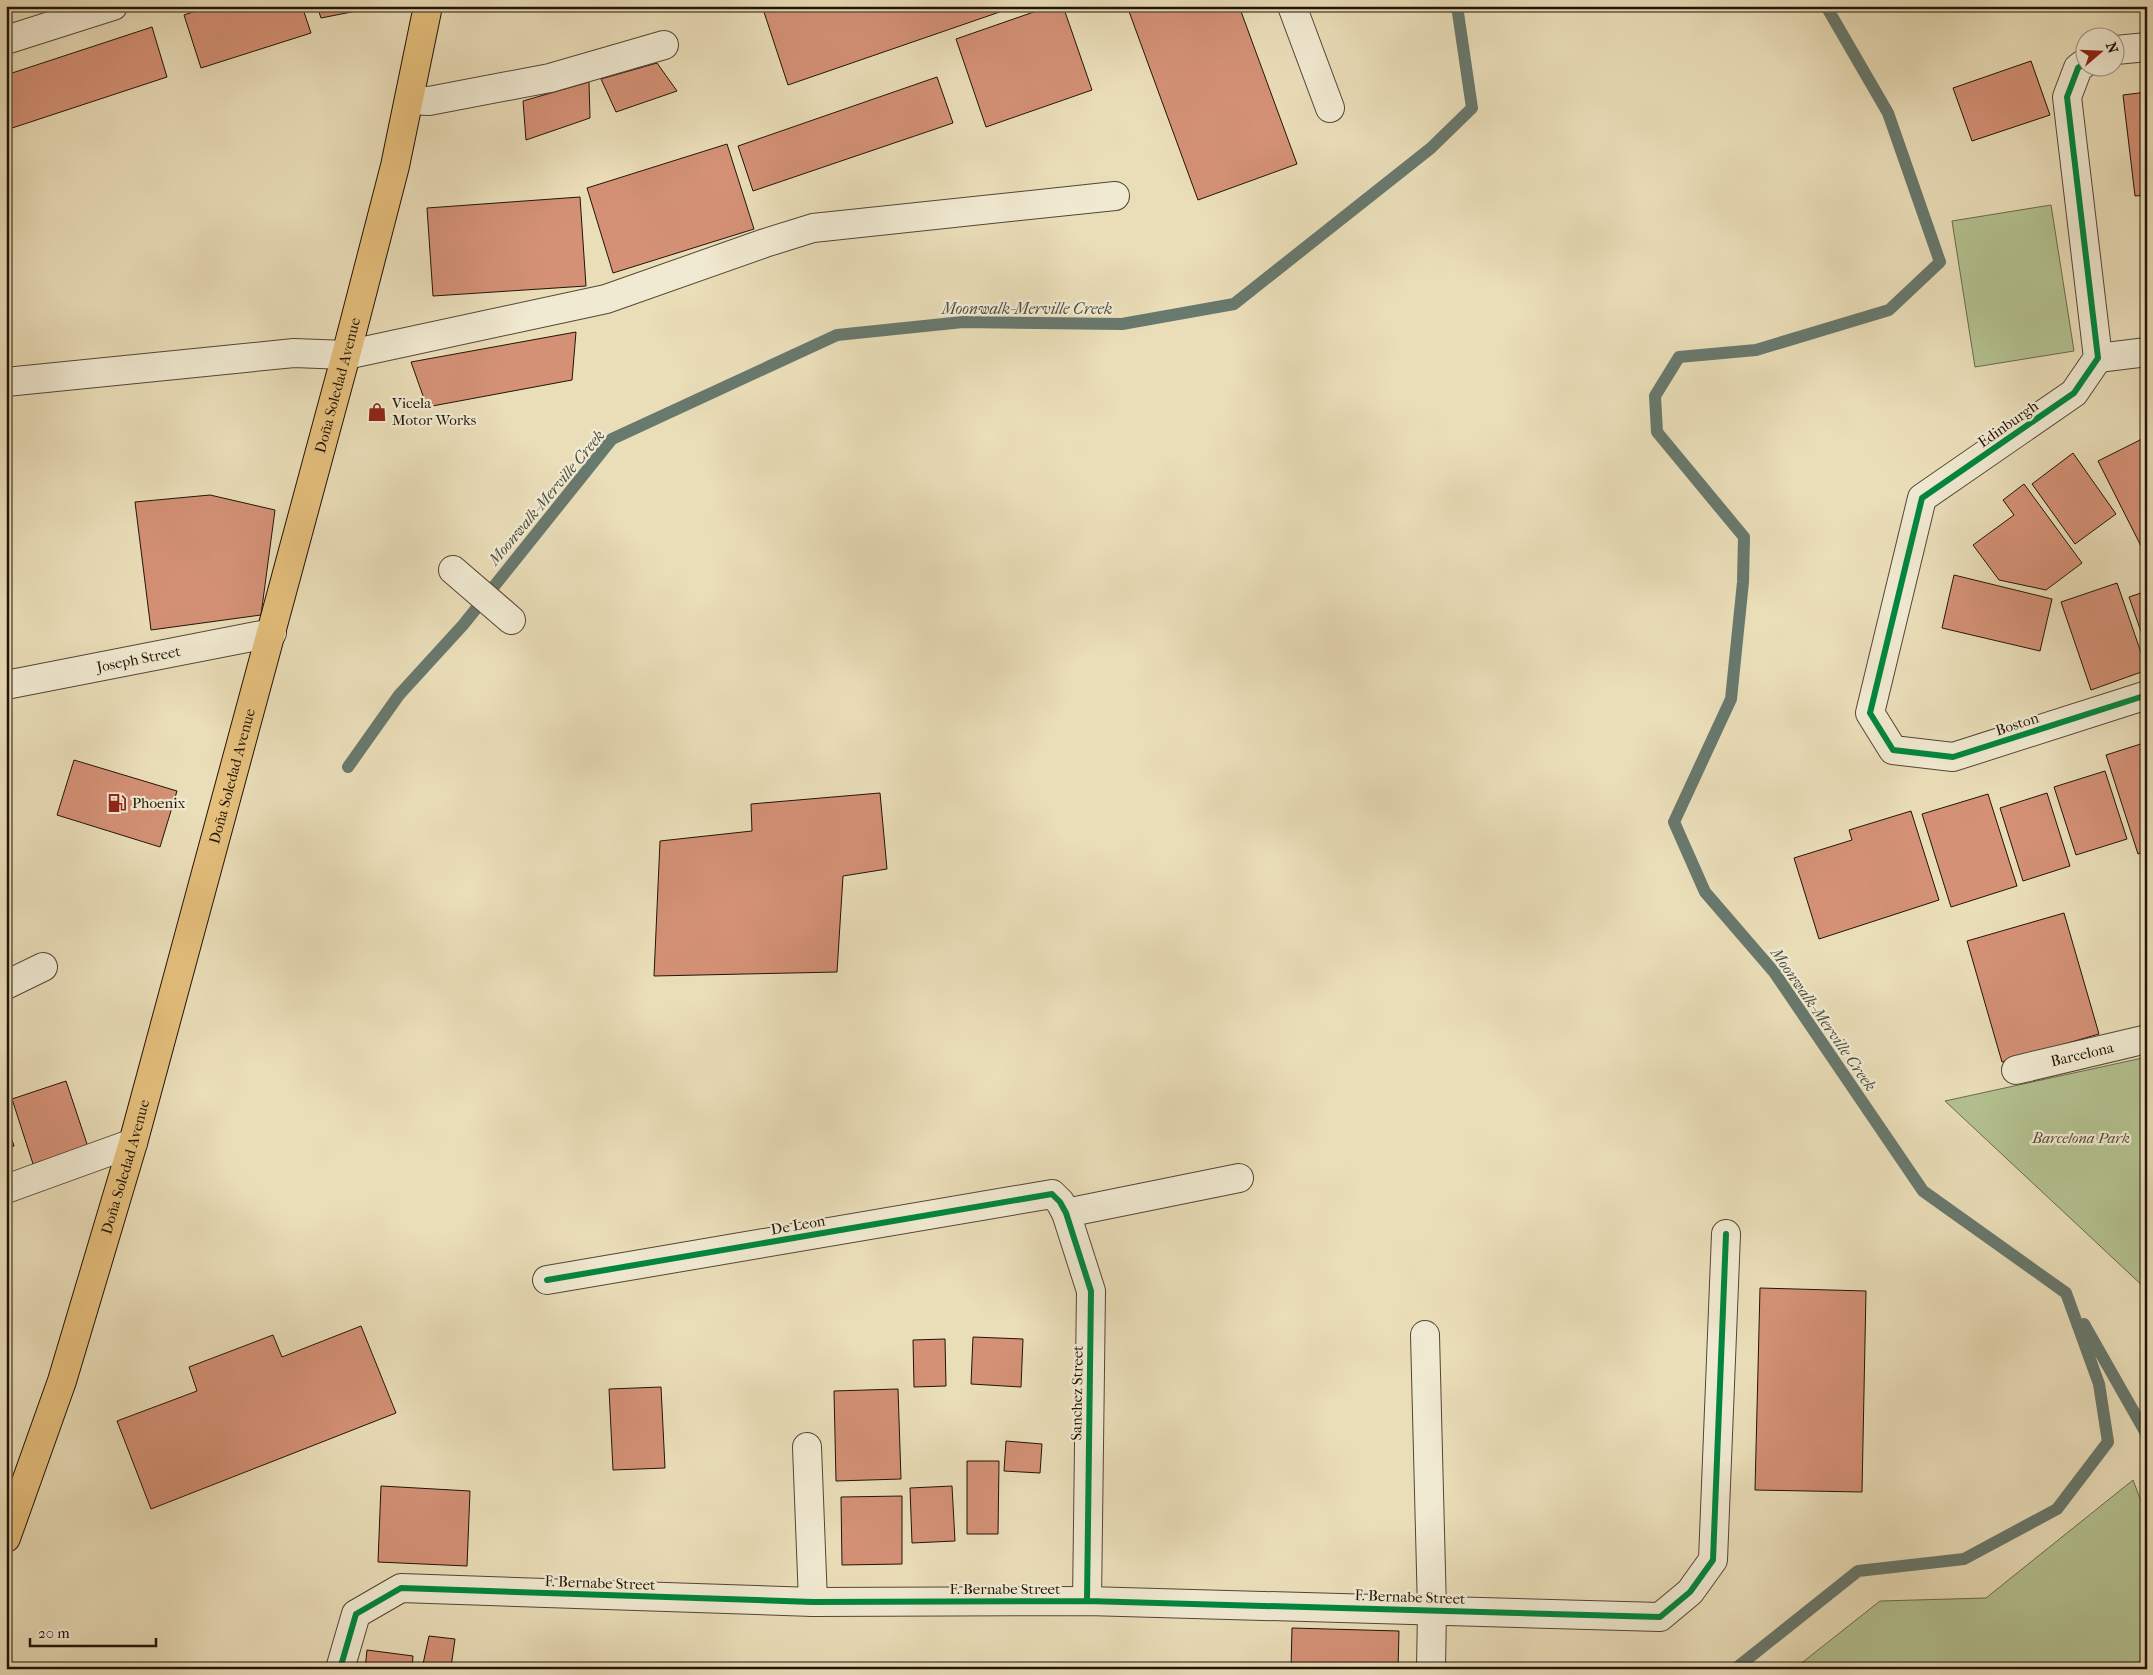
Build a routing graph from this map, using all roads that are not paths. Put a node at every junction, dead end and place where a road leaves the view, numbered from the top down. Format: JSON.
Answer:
{"nodes":[{"id":1,"x":113,"y":6,"type":"edge"},
{"id":2,"x":428,"y":6,"type":"edge"},
{"id":3,"x":1292,"y":6,"type":"edge"},
{"id":4,"x":6,"y":40,"type":"edge"},
{"id":5,"x":664,"y":45,"type":"dead end"},
{"id":6,"x":2147,"y":47,"type":"edge"},
{"id":7,"x":2126,"y":49,"type":"edge"},
{"id":8,"x":2076,"y":73,"type":"edge"},
{"id":9,"x":409,"y":100,"type":"junction"},
{"id":10,"x":1330,"y":108,"type":"dead end"},
{"id":11,"x":1115,"y":196,"type":"dead end"},
{"id":12,"x":2147,"y":352,"type":"edge"},
{"id":13,"x":346,"y":355,"type":"junction"},
{"id":14,"x":2098,"y":358,"type":"junction"},
{"id":15,"x":6,"y":382,"type":"edge"},
{"id":16,"x":453,"y":570,"type":"dead end"},
{"id":17,"x":511,"y":620,"type":"dead end"},
{"id":18,"x":272,"y":633,"type":"junction"},
{"id":19,"x":6,"y":685,"type":"edge"},
{"id":20,"x":2147,"y":695,"type":"edge"},
{"id":21,"x":1892,"y":750,"type":"joint"},
{"id":22,"x":43,"y":967,"type":"dead end"},
{"id":23,"x":6,"y":985,"type":"edge"},
{"id":24,"x":2147,"y":1040,"type":"edge"},
{"id":25,"x":2016,"y":1070,"type":"dead end"},
{"id":26,"x":134,"y":1143,"type":"junction"},
{"id":27,"x":1239,"y":1178,"type":"dead end"},
{"id":28,"x":6,"y":1189,"type":"edge"},
{"id":29,"x":1059,"y":1204,"type":"junction"},
{"id":30,"x":1726,"y":1234,"type":"dead end"},
{"id":31,"x":547,"y":1280,"type":"dead end"},
{"id":32,"x":1425,"y":1335,"type":"dead end"},
{"id":33,"x":807,"y":1446,"type":"dead end"},
{"id":34,"x":6,"y":1538,"type":"edge"},
{"id":35,"x":1087,"y":1601,"type":"junction"},
{"id":36,"x":813,"y":1602,"type":"junction"},
{"id":37,"x":1432,"y":1610,"type":"junction"},
{"id":38,"x":340,"y":1669,"type":"edge"},
{"id":39,"x":1431,"y":1669,"type":"edge"}],
"edges":[{"from":1,"to":4,"type":"street"},
{"from":2,"to":9,"type":"main road","name":"Doña Soledad Avenue"},
{"from":3,"to":10,"type":"street"},
{"from":5,"to":9,"type":"street"},
{"from":6,"to":7,"type":"street"},
{"from":8,"to":14,"type":"street"},
{"from":9,"to":13,"type":"main road","name":"Doña Soledad Avenue"},
{"from":11,"to":13,"type":"street"},
{"from":12,"to":14,"type":"street"},
{"from":13,"to":15,"type":"street"},
{"from":13,"to":18,"type":"main road","name":"Doña Soledad Avenue"},
{"from":14,"to":21,"type":"street","name":"Edinburgh"},
{"from":16,"to":17,"type":"street"},
{"from":18,"to":19,"type":"street","name":"Joseph Street"},
{"from":18,"to":26,"type":"main road","name":"Doña Soledad Avenue"},
{"from":20,"to":21,"type":"street","name":"Boston"},
{"from":22,"to":23,"type":"street"},
{"from":24,"to":25,"type":"street","name":"Barcelona"},
{"from":26,"to":28,"type":"street"},
{"from":26,"to":34,"type":"main road","name":"Doña Soledad Avenue"},
{"from":27,"to":29,"type":"street","name":"De Leon"},
{"from":29,"to":31,"type":"street","name":"De Leon"},
{"from":29,"to":35,"type":"street","name":"Sanchez Street"},
{"from":30,"to":37,"type":"street","name":"F. Bernabe Street"},
{"from":32,"to":37,"type":"street"},
{"from":33,"to":36,"type":"street"},
{"from":35,"to":36,"type":"street","name":"F. Bernabe Street"},
{"from":35,"to":37,"type":"street","name":"F. Bernabe Street"},
{"from":36,"to":38,"type":"street","name":"F. Bernabe Street"},
{"from":37,"to":39,"type":"street"}]}
